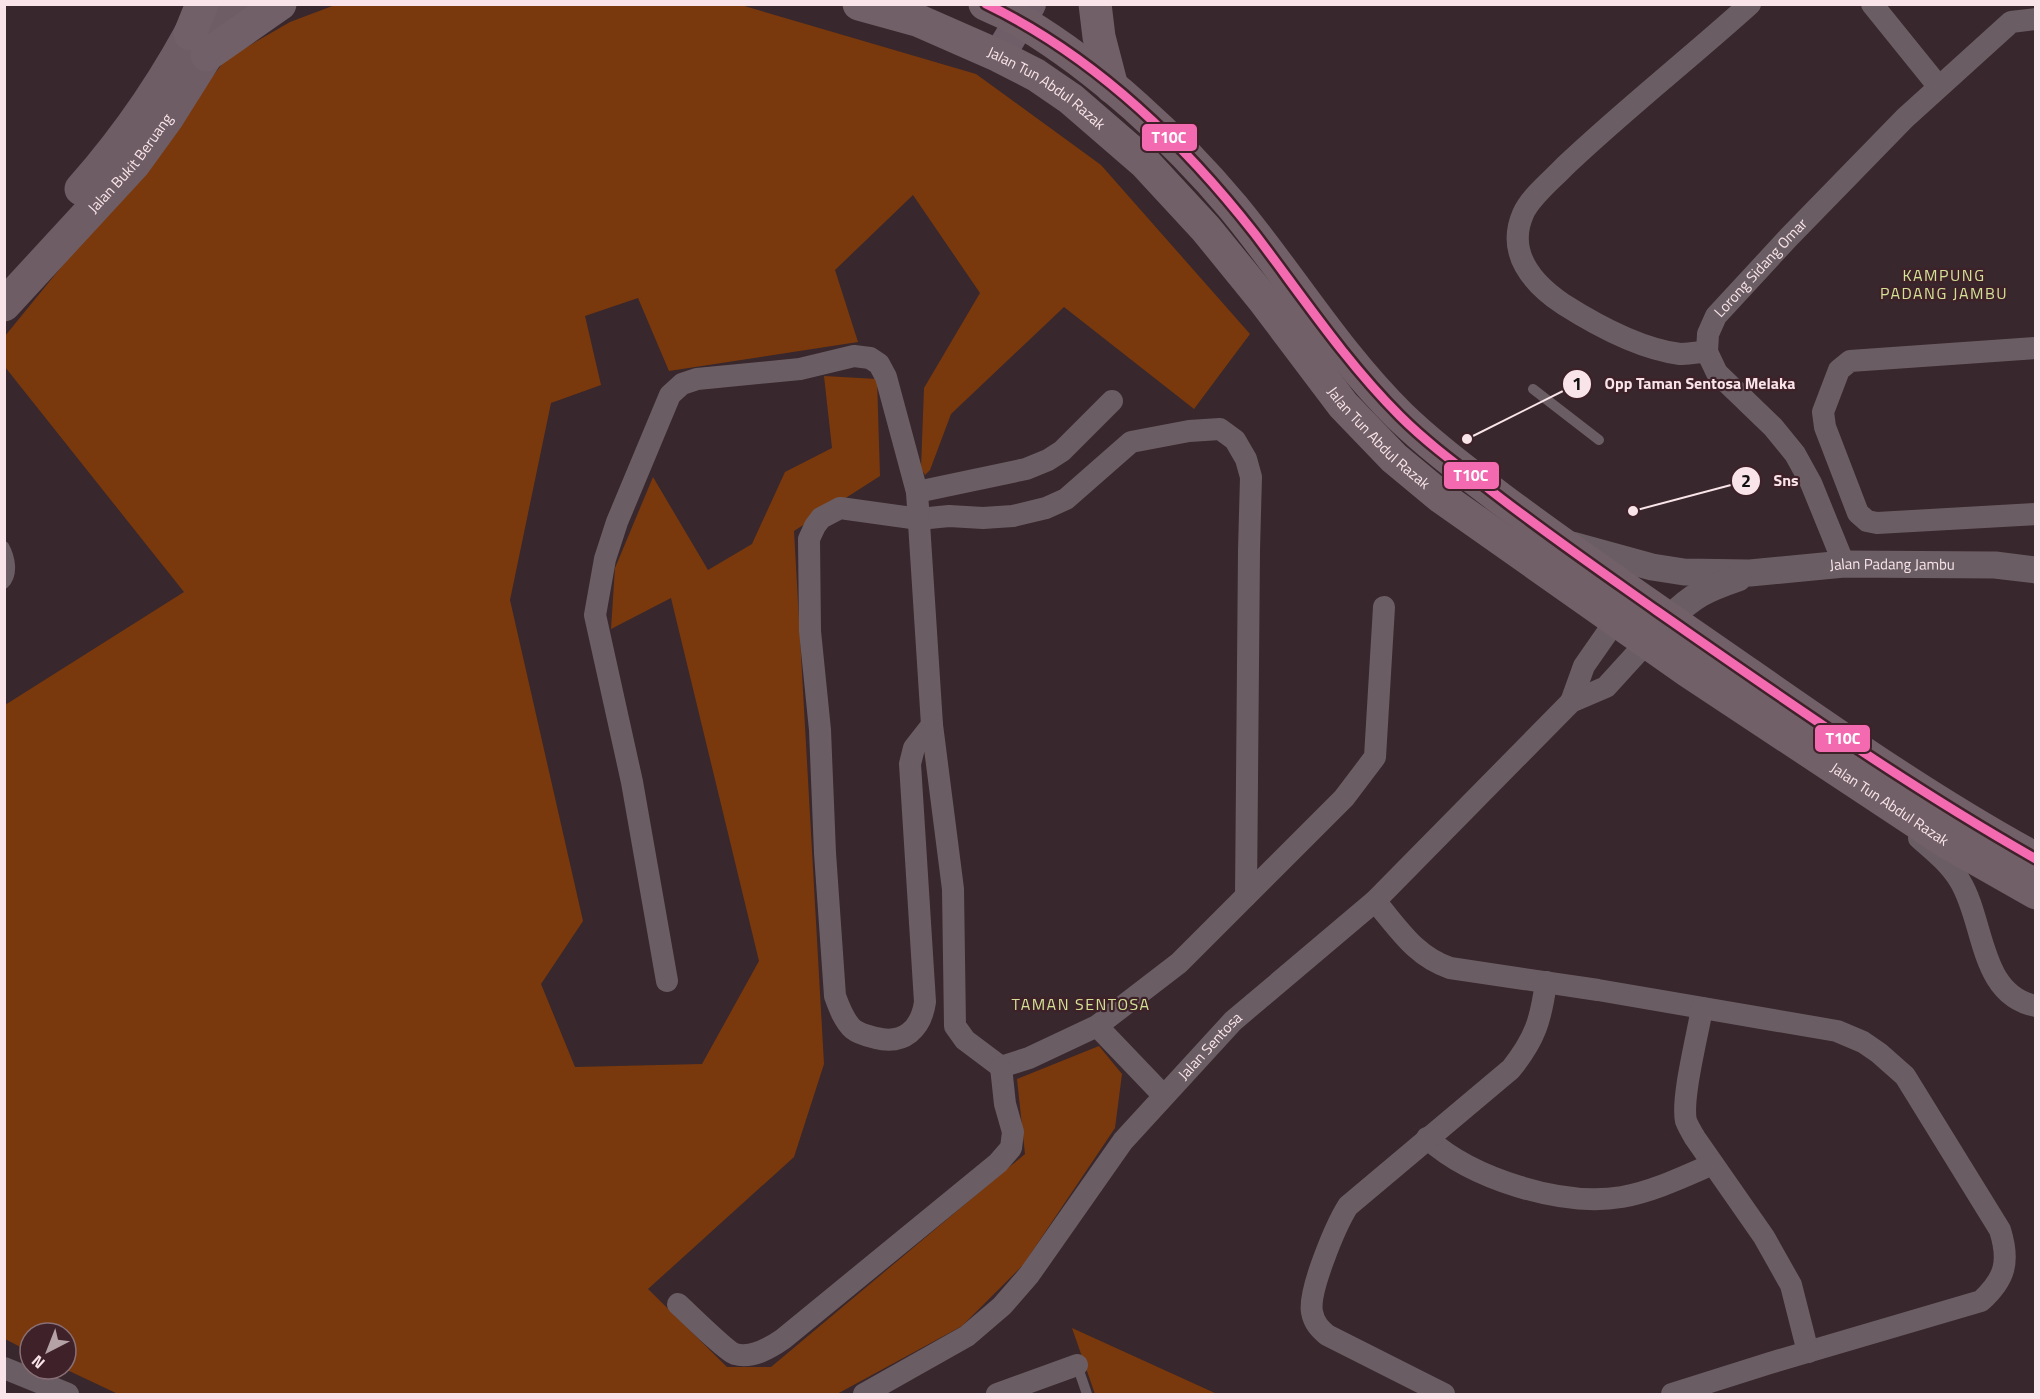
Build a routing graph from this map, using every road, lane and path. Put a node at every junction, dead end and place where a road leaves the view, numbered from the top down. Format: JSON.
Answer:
{"nodes":[{"id":1,"x":233,"y":4,"type":"edge"},
{"id":2,"x":280,"y":4,"type":"edge"},
{"id":3,"x":860,"y":4,"type":"edge"},
{"id":4,"x":985,"y":4,"type":"edge"},
{"id":5,"x":1095,"y":4,"type":"edge"},
{"id":6,"x":1750,"y":4,"type":"edge"},
{"id":7,"x":1872,"y":4,"type":"edge"},
{"id":8,"x":1024,"y":12,"type":"edge"},
{"id":9,"x":2036,"y":19,"type":"edge"},
{"id":10,"x":201,"y":24,"type":"edge"},
{"id":11,"x":999,"y":56,"type":"junction"},
{"id":12,"x":1112,"y":87,"type":"junction"},
{"id":13,"x":1939,"y":87,"type":"junction"},
{"id":14,"x":4,"y":273,"type":"edge"},
{"id":15,"x":4,"y":305,"type":"edge"},
{"id":16,"x":2036,"y":348,"type":"edge"},
{"id":17,"x":1707,"y":352,"type":"junction"},
{"id":18,"x":1533,"y":389,"type":"dead end"},
{"id":19,"x":1112,"y":401,"type":"dead end"},
{"id":20,"x":1599,"y":440,"type":"dead end"},
{"id":21,"x":917,"y":492,"type":"junction"},
{"id":22,"x":2036,"y":514,"type":"edge"},
{"id":23,"x":919,"y":519,"type":"junction"},
{"id":24,"x":1557,"y":541,"type":"junction"},
{"id":25,"x":4,"y":546,"type":"edge"},
{"id":26,"x":1844,"y":564,"type":"junction"},
{"id":27,"x":2036,"y":570,"type":"edge"},
{"id":28,"x":1750,"y":573,"type":"junction"},
{"id":29,"x":4,"y":584,"type":"edge"},
{"id":30,"x":1640,"y":599,"type":"junction"},
{"id":31,"x":1384,"y":607,"type":"dead end"},
{"id":32,"x":1669,"y":619,"type":"junction"},
{"id":33,"x":1616,"y":620,"type":"junction"},
{"id":34,"x":1647,"y":642,"type":"junction"},
{"id":35,"x":1571,"y":702,"type":"junction"},
{"id":36,"x":932,"y":725,"type":"junction"},
{"id":37,"x":1860,"y":784,"type":"junction"},
{"id":38,"x":2036,"y":859,"type":"edge"},
{"id":39,"x":2036,"y":893,"type":"edge"},
{"id":40,"x":1246,"y":896,"type":"junction"},
{"id":41,"x":1375,"y":901,"type":"junction"},
{"id":42,"x":667,"y":981,"type":"dead end"},
{"id":43,"x":1546,"y":982,"type":"junction"},
{"id":44,"x":2036,"y":1006,"type":"edge"},
{"id":45,"x":1702,"y":1008,"type":"junction"},
{"id":46,"x":1097,"y":1026,"type":"junction"},
{"id":47,"x":1001,"y":1067,"type":"junction"},
{"id":48,"x":1163,"y":1095,"type":"junction"},
{"id":49,"x":1428,"y":1138,"type":"junction"},
{"id":50,"x":1713,"y":1164,"type":"junction"},
{"id":51,"x":678,"y":1304,"type":"dead end"},
{"id":52,"x":1808,"y":1352,"type":"junction"},
{"id":53,"x":1077,"y":1365,"type":"joint"},
{"id":54,"x":4,"y":1368,"type":"edge"},
{"id":55,"x":68,"y":1395,"type":"edge"},
{"id":56,"x":864,"y":1395,"type":"edge"},
{"id":57,"x":997,"y":1395,"type":"edge"},
{"id":58,"x":1087,"y":1395,"type":"edge"},
{"id":59,"x":1444,"y":1395,"type":"edge"},
{"id":60,"x":1672,"y":1395,"type":"edge"}],
"edges":[{"from":1,"to":10,"type":"main road","name":"Jalan Bukit Beruang"},
{"from":2,"to":10,"type":"highway"},
{"from":3,"to":11,"type":"highway","name":"Jalan Tun Abdul Razak"},
{"from":4,"to":8,"type":"highway","name":"Jalan Tun Abdul Razak"},
{"from":5,"to":12,"type":"highway"},
{"from":6,"to":17,"type":"street"},
{"from":7,"to":13,"type":"street"},
{"from":8,"to":11,"type":"main road"},
{"from":8,"to":12,"type":"highway","name":"Jalan Tun Abdul Razak"},
{"from":9,"to":13,"type":"street","name":"Lorong Sidang Omar"},
{"from":10,"to":14,"type":"main road","name":"Jalan Bukit Beruang"},
{"from":10,"to":15,"type":"main road","name":"Jalan Bukit Beruang"},
{"from":11,"to":33,"type":"highway","name":"Jalan Tun Abdul Razak"},
{"from":12,"to":24,"type":"highway","name":"Jalan Tun Abdul Razak"},
{"from":13,"to":17,"type":"street","name":"Lorong Sidang Omar"},
{"from":16,"to":22,"type":"street"},
{"from":17,"to":26,"type":"street"},
{"from":18,"to":20,"type":"lane"},
{"from":19,"to":21,"type":"street"},
{"from":21,"to":23,"type":"street"},
{"from":21,"to":42,"type":"street"},
{"from":23,"to":36,"type":"street"},
{"from":23,"to":36,"type":"street"},
{"from":23,"to":40,"type":"street"},
{"from":24,"to":28,"type":"street","name":"Jalan Padang Jambu"},
{"from":24,"to":30,"type":"highway","name":"Jalan Tun Abdul Razak"},
{"from":25,"to":29,"type":"lane"},
{"from":26,"to":27,"type":"street","name":"Jalan Padang Jambu"},
{"from":26,"to":28,"type":"street","name":"Jalan Padang Jambu"},
{"from":28,"to":32,"type":"street","name":"Jalan Padang Jambu"},
{"from":30,"to":32,"type":"highway","name":"Jalan Tun Abdul Razak"},
{"from":30,"to":34,"type":"street"},
{"from":31,"to":40,"type":"street"},
{"from":32,"to":38,"type":"highway","name":"Jalan Tun Abdul Razak"},
{"from":33,"to":34,"type":"highway","name":"Jalan Tun Abdul Razak"},
{"from":33,"to":35,"type":"street","name":"Jalan Sentosa"},
{"from":34,"to":35,"type":"street","name":"Jalan Sentosa"},
{"from":34,"to":37,"type":"highway","name":"Jalan Tun Abdul Razak"},
{"from":35,"to":41,"type":"street","name":"Jalan Sentosa"},
{"from":36,"to":47,"type":"street"},
{"from":37,"to":39,"type":"highway","name":"Jalan Tun Abdul Razak"},
{"from":37,"to":44,"type":"street"},
{"from":40,"to":46,"type":"street"},
{"from":41,"to":43,"type":"street"},
{"from":41,"to":48,"type":"street","name":"Jalan Sentosa"},
{"from":43,"to":45,"type":"street"},
{"from":43,"to":49,"type":"street"},
{"from":45,"to":50,"type":"street"},
{"from":45,"to":52,"type":"street"},
{"from":46,"to":47,"type":"street"},
{"from":46,"to":48,"type":"street"},
{"from":47,"to":51,"type":"street"},
{"from":48,"to":56,"type":"street","name":"Jalan Sentosa"},
{"from":49,"to":50,"type":"street"},
{"from":49,"to":59,"type":"street"},
{"from":50,"to":52,"type":"street"},
{"from":52,"to":60,"type":"street"},
{"from":53,"to":57,"type":"street"},
{"from":53,"to":58,"type":"lane"},
{"from":54,"to":55,"type":"street"}]}
